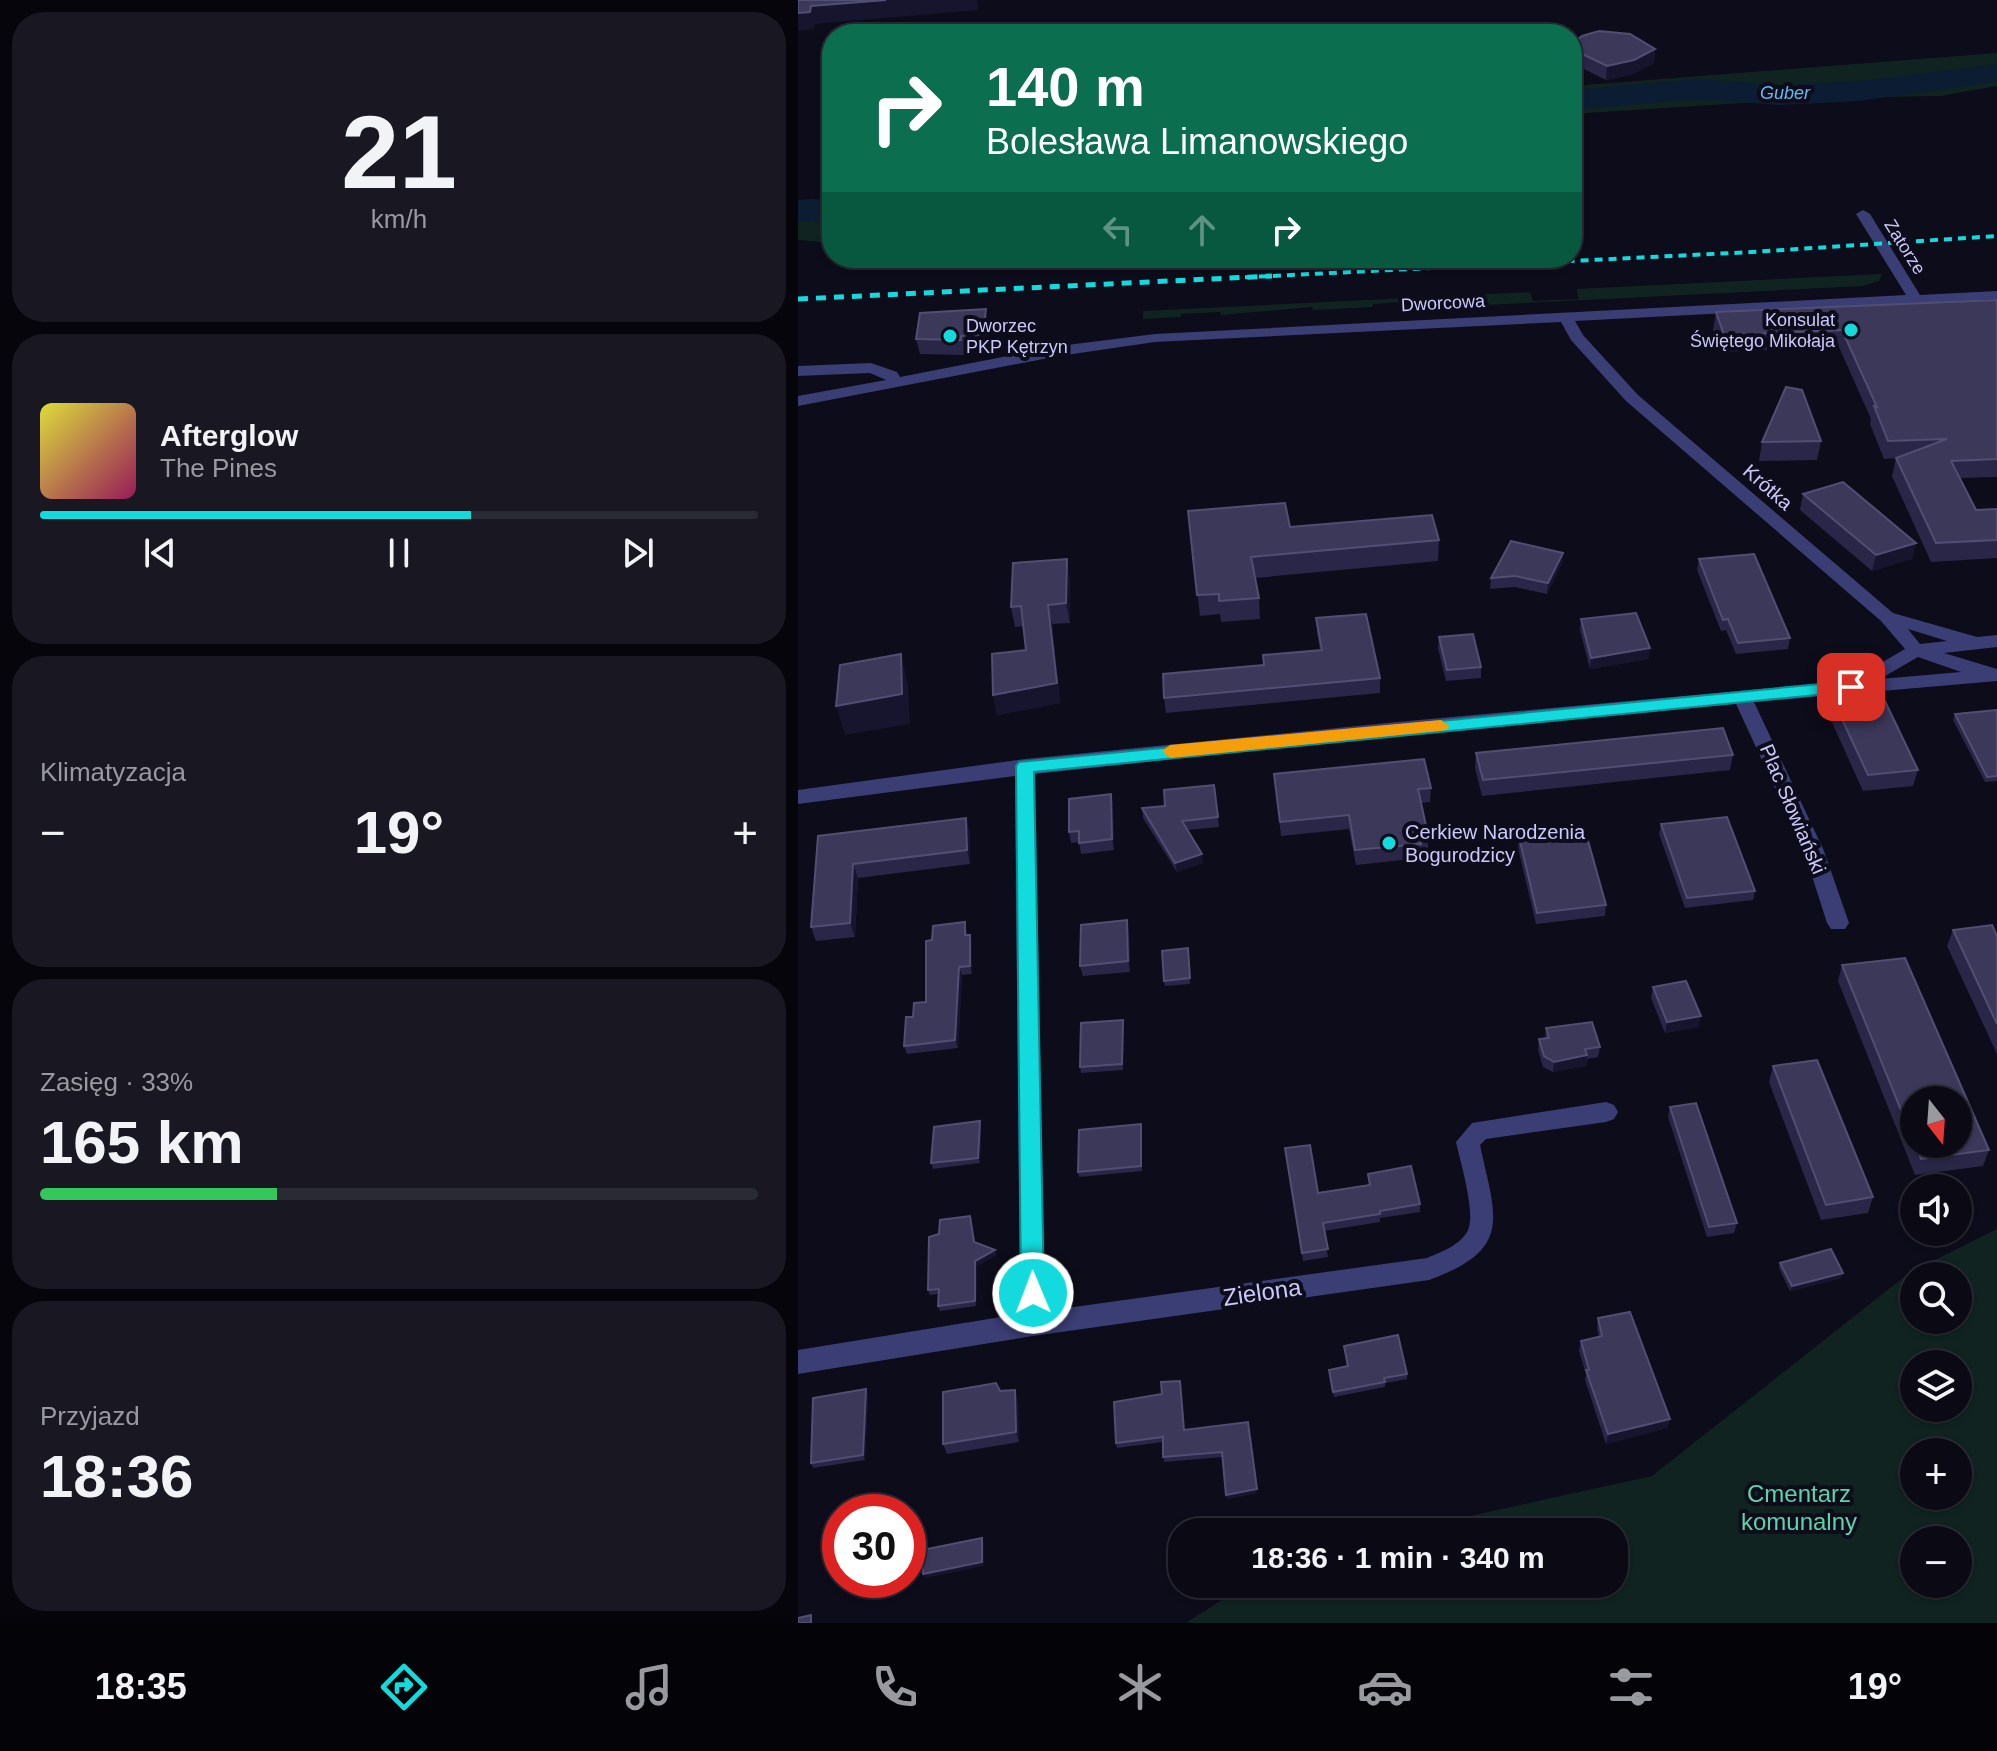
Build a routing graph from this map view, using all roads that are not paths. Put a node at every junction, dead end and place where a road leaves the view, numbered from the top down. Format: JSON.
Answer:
{"nodes":[{"id":1,"x":1863,"y":214,"type":"dead end"},
{"id":2,"x":1997,"y":295,"type":"edge"},
{"id":3,"x":1916,"y":299,"type":"junction"},
{"id":4,"x":1566,"y":317,"type":"junction"},
{"id":5,"x":798,"y":371,"type":"edge"},
{"id":6,"x":895,"y":383,"type":"junction"},
{"id":7,"x":798,"y":401,"type":"edge"},
{"id":8,"x":1887,"y":617,"type":"junction"},
{"id":9,"x":1997,"y":641,"type":"edge"},
{"id":10,"x":1976,"y":643,"type":"junction"},
{"id":11,"x":1916,"y":650,"type":"junction"},
{"id":12,"x":1994,"y":676,"type":"edge"},
{"id":13,"x":1851,"y":687,"type":"junction"},
{"id":14,"x":1742,"y":696,"type":"junction"},
{"id":15,"x":1025,"y":766,"type":"junction"},
{"id":16,"x":798,"y":797,"type":"edge"},
{"id":17,"x":1838,"y":923,"type":"dead end"},
{"id":18,"x":1606,"y":1112,"type":"dead end"},
{"id":19,"x":1033,"y":1324,"type":"junction"},
{"id":20,"x":798,"y":1362,"type":"edge"}],
"edges":[{"from":1,"to":3,"type":"street","name":"Zatorze"},
{"from":2,"to":3,"type":"street","name":"Dworcowa"},
{"from":3,"to":4,"type":"street","name":"Dworcowa"},
{"from":4,"to":6,"type":"street","name":"Dworcowa"},
{"from":4,"to":8,"type":"street","name":"Krótka"},
{"from":5,"to":6,"type":"street"},
{"from":6,"to":7,"type":"street","name":"Dworcowa"},
{"from":8,"to":10,"type":"street","name":"Krótka"},
{"from":8,"to":11,"type":"street"},
{"from":9,"to":10,"type":"street"},
{"from":10,"to":11,"type":"street"},
{"from":11,"to":12,"type":"street"},
{"from":11,"to":13,"type":"street"},
{"from":12,"to":13,"type":"street"},
{"from":13,"to":14,"type":"street"},
{"from":14,"to":15,"type":"street"},
{"from":14,"to":17,"type":"street","name":"Plac Słowiański"},
{"from":15,"to":16,"type":"street"},
{"from":15,"to":19,"type":"street"},
{"from":18,"to":19,"type":"street","name":"Zielona"},
{"from":19,"to":20,"type":"street","name":"Zielona"}]}
